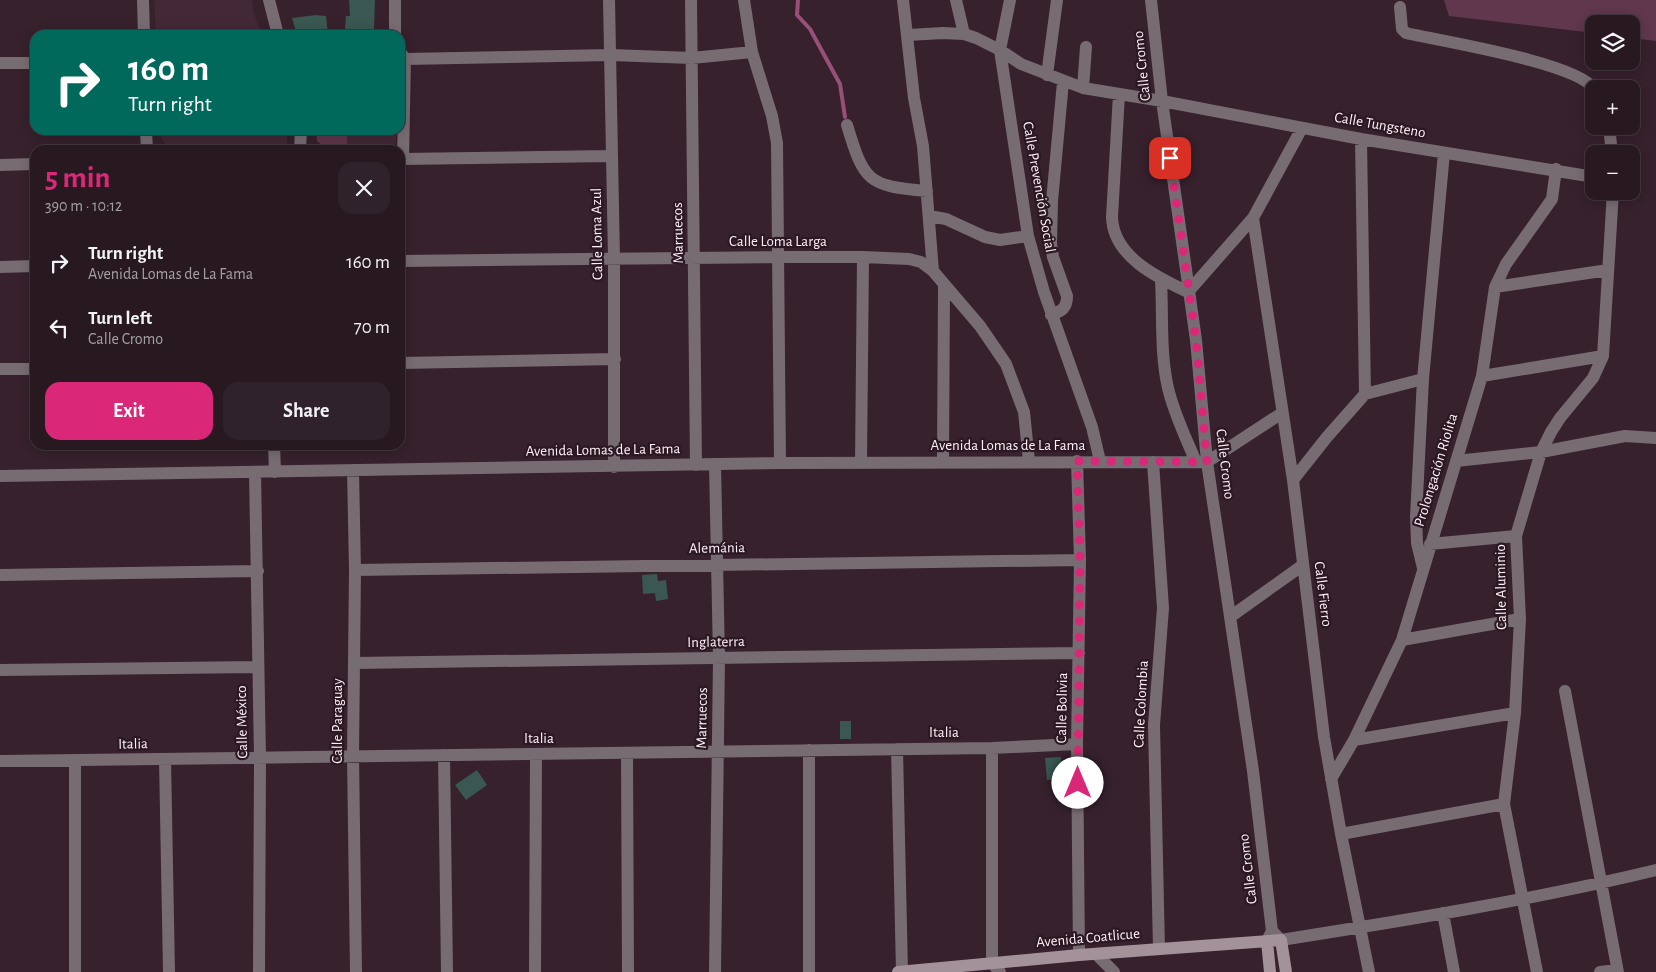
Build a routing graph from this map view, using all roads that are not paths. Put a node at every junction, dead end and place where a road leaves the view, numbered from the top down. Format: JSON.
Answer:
{"nodes":[{"id":1,"x":143,"y":0,"type":"edge"},
{"id":2,"x":269,"y":0,"type":"edge"},
{"id":3,"x":395,"y":0,"type":"edge"},
{"id":4,"x":609,"y":0,"type":"edge"},
{"id":5,"x":691,"y":0,"type":"edge"},
{"id":6,"x":744,"y":0,"type":"edge"},
{"id":7,"x":903,"y":0,"type":"edge"},
{"id":8,"x":956,"y":0,"type":"edge"},
{"id":9,"x":1010,"y":0,"type":"edge"},
{"id":10,"x":1057,"y":0,"type":"edge"},
{"id":11,"x":1151,"y":0,"type":"edge"},
{"id":12,"x":1400,"y":7,"type":"dead end"},
{"id":13,"x":144,"y":30,"type":"edge"},
{"id":14,"x":277,"y":30,"type":"edge"},
{"id":15,"x":395,"y":30,"type":"edge"},
{"id":16,"x":964,"y":34,"type":"junction"},
{"id":17,"x":908,"y":35,"type":"junction"},
{"id":18,"x":1086,"y":47,"type":"dead end"},
{"id":19,"x":1000,"y":50,"type":"junction"},
{"id":20,"x":752,"y":52,"type":"junction"},
{"id":21,"x":611,"y":55,"type":"junction"},
{"id":22,"x":405,"y":56,"type":"edge"},
{"id":23,"x":692,"y":58,"type":"junction"},
{"id":24,"x":0,"y":63,"type":"edge"},
{"id":25,"x":30,"y":63,"type":"edge"},
{"id":26,"x":1047,"y":75,"type":"junction"},
{"id":27,"x":1063,"y":82,"type":"junction"},
{"id":28,"x":1585,"y":82,"type":"edge"},
{"id":29,"x":1083,"y":88,"type":"junction"},
{"id":30,"x":1119,"y":94,"type":"junction"},
{"id":31,"x":1162,"y":101,"type":"junction"},
{"id":32,"x":847,"y":125,"type":"dead end"},
{"id":33,"x":1302,"y":128,"type":"junction"},
{"id":34,"x":1361,"y":139,"type":"junction"},
{"id":35,"x":1444,"y":153,"type":"junction"},
{"id":36,"x":611,"y":156,"type":"junction"},
{"id":37,"x":405,"y":160,"type":"edge"},
{"id":38,"x":30,"y":164,"type":"edge"},
{"id":39,"x":0,"y":165,"type":"edge"},
{"id":40,"x":1556,"y":170,"type":"junction"},
{"id":41,"x":1585,"y":175,"type":"edge"},
{"id":42,"x":927,"y":191,"type":"junction"},
{"id":43,"x":1612,"y":200,"type":"edge"},
{"id":44,"x":929,"y":216,"type":"junction"},
{"id":45,"x":1253,"y":218,"type":"junction"},
{"id":46,"x":1028,"y":236,"type":"junction"},
{"id":47,"x":778,"y":256,"type":"junction"},
{"id":48,"x":695,"y":257,"type":"junction"},
{"id":49,"x":863,"y":257,"type":"junction"},
{"id":50,"x":614,"y":259,"type":"junction"},
{"id":51,"x":405,"y":261,"type":"edge"},
{"id":52,"x":30,"y":266,"type":"edge"},
{"id":53,"x":0,"y":267,"type":"edge"},
{"id":54,"x":1608,"y":270,"type":"junction"},
{"id":55,"x":933,"y":271,"type":"junction"},
{"id":56,"x":1161,"y":280,"type":"junction"},
{"id":57,"x":944,"y":286,"type":"junction"},
{"id":58,"x":1495,"y":287,"type":"junction"},
{"id":59,"x":1188,"y":292,"type":"junction"},
{"id":60,"x":1051,"y":315,"type":"junction"},
{"id":61,"x":1603,"y":356,"type":"junction"},
{"id":62,"x":615,"y":359,"type":"junction"},
{"id":63,"x":405,"y":363,"type":"edge"},
{"id":64,"x":0,"y":369,"type":"edge"},
{"id":65,"x":30,"y":369,"type":"edge"},
{"id":66,"x":1482,"y":376,"type":"junction"},
{"id":67,"x":1423,"y":379,"type":"junction"},
{"id":68,"x":1365,"y":394,"type":"junction"},
{"id":69,"x":1282,"y":413,"type":"junction"},
{"id":70,"x":1656,"y":438,"type":"edge"},
{"id":71,"x":274,"y":450,"type":"edge"},
{"id":72,"x":1541,"y":452,"type":"junction"},
{"id":73,"x":943,"y":461,"type":"junction"},
{"id":74,"x":1029,"y":461,"type":"junction"},
{"id":75,"x":1077,"y":461,"type":"junction"},
{"id":76,"x":1100,"y":461,"type":"junction"},
{"id":77,"x":1456,"y":461,"type":"junction"},
{"id":78,"x":1153,"y":462,"type":"junction"},
{"id":79,"x":1201,"y":462,"type":"junction"},
{"id":80,"x":780,"y":463,"type":"junction"},
{"id":81,"x":862,"y":463,"type":"junction"},
{"id":82,"x":715,"y":464,"type":"junction"},
{"id":83,"x":696,"y":465,"type":"junction"},
{"id":84,"x":614,"y":467,"type":"junction"},
{"id":85,"x":353,"y":470,"type":"junction"},
{"id":86,"x":255,"y":472,"type":"junction"},
{"id":87,"x":275,"y":472,"type":"junction"},
{"id":88,"x":0,"y":476,"type":"edge"},
{"id":89,"x":1293,"y":480,"type":"junction"},
{"id":90,"x":1516,"y":536,"type":"junction"},
{"id":91,"x":1430,"y":544,"type":"junction"},
{"id":92,"x":1080,"y":560,"type":"junction"},
{"id":93,"x":718,"y":564,"type":"junction"},
{"id":94,"x":1303,"y":565,"type":"junction"},
{"id":95,"x":355,"y":570,"type":"junction"},
{"id":96,"x":258,"y":571,"type":"junction"},
{"id":97,"x":1424,"y":571,"type":"junction"},
{"id":98,"x":0,"y":576,"type":"edge"},
{"id":99,"x":1230,"y":617,"type":"junction"},
{"id":100,"x":1520,"y":619,"type":"junction"},
{"id":101,"x":1402,"y":640,"type":"junction"},
{"id":102,"x":1079,"y":653,"type":"junction"},
{"id":103,"x":719,"y":658,"type":"junction"},
{"id":104,"x":354,"y":663,"type":"junction"},
{"id":105,"x":258,"y":667,"type":"junction"},
{"id":106,"x":0,"y":670,"type":"edge"},
{"id":107,"x":1565,"y":692,"type":"dead end"},
{"id":108,"x":1515,"y":713,"type":"junction"},
{"id":109,"x":1354,"y":740,"type":"junction"},
{"id":110,"x":1077,"y":744,"type":"junction"},
{"id":111,"x":992,"y":748,"type":"junction"},
{"id":112,"x":897,"y":749,"type":"junction"},
{"id":113,"x":717,"y":750,"type":"junction"},
{"id":114,"x":809,"y":750,"type":"junction"},
{"id":115,"x":627,"y":754,"type":"junction"},
{"id":116,"x":353,"y":755,"type":"junction"},
{"id":117,"x":444,"y":755,"type":"junction"},
{"id":118,"x":536,"y":755,"type":"junction"},
{"id":119,"x":260,"y":758,"type":"junction"},
{"id":120,"x":165,"y":759,"type":"junction"},
{"id":121,"x":0,"y":761,"type":"edge"},
{"id":122,"x":75,"y":761,"type":"junction"},
{"id":123,"x":1331,"y":779,"type":"junction"},
{"id":124,"x":1504,"y":804,"type":"junction"},
{"id":125,"x":1341,"y":834,"type":"junction"},
{"id":126,"x":1656,"y":870,"type":"edge"},
{"id":127,"x":1602,"y":883,"type":"junction"},
{"id":128,"x":1521,"y":900,"type":"junction"},
{"id":129,"x":1443,"y":913,"type":"junction"},
{"id":130,"x":1361,"y":927,"type":"junction"},
{"id":131,"x":1273,"y":937,"type":"junction"},
{"id":132,"x":1159,"y":949,"type":"junction"},
{"id":133,"x":1096,"y":954,"type":"junction"},
{"id":134,"x":1080,"y":955,"type":"junction"},
{"id":135,"x":996,"y":968,"type":"edge"},
{"id":136,"x":1618,"y":971,"type":"edge"},
{"id":137,"x":75,"y":972,"type":"edge"},
{"id":138,"x":168,"y":972,"type":"edge"},
{"id":139,"x":259,"y":972,"type":"edge"},
{"id":140,"x":356,"y":972,"type":"edge"},
{"id":141,"x":447,"y":972,"type":"edge"},
{"id":142,"x":535,"y":972,"type":"edge"},
{"id":143,"x":628,"y":972,"type":"edge"},
{"id":144,"x":716,"y":972,"type":"edge"},
{"id":145,"x":809,"y":972,"type":"edge"},
{"id":146,"x":900,"y":972,"type":"edge"},
{"id":147,"x":1114,"y":972,"type":"edge"},
{"id":148,"x":1270,"y":972,"type":"edge"},
{"id":149,"x":1286,"y":972,"type":"edge"},
{"id":150,"x":1369,"y":972,"type":"edge"},
{"id":151,"x":1454,"y":972,"type":"edge"},
{"id":152,"x":1537,"y":972,"type":"edge"},
{"id":153,"x":1600,"y":972,"type":"edge"}],
"edges":[{"from":1,"to":13,"type":"street"},
{"from":2,"to":14,"type":"street"},
{"from":3,"to":15,"type":"street"},
{"from":4,"to":21,"type":"street","name":"Calle Loma Azul"},
{"from":5,"to":23,"type":"street","name":"Marruecos"},
{"from":6,"to":20,"type":"street"},
{"from":7,"to":17,"type":"street"},
{"from":8,"to":16,"type":"street"},
{"from":9,"to":19,"type":"street","name":"Calle Prevención Social"},
{"from":10,"to":26,"type":"street"},
{"from":11,"to":31,"type":"street","name":"Calle Cromo"},
{"from":12,"to":28,"type":"street"},
{"from":16,"to":17,"type":"street"},
{"from":16,"to":19,"type":"street","name":"Calle Tungsteno"},
{"from":17,"to":42,"type":"street"},
{"from":18,"to":29,"type":"street"},
{"from":19,"to":26,"type":"street","name":"Calle Tungsteno"},
{"from":19,"to":46,"type":"street","name":"Calle Prevención Social"},
{"from":20,"to":23,"type":"street"},
{"from":20,"to":47,"type":"street"},
{"from":21,"to":22,"type":"street"},
{"from":21,"to":23,"type":"street"},
{"from":21,"to":36,"type":"street","name":"Calle Loma Azul"},
{"from":23,"to":48,"type":"street","name":"Marruecos"},
{"from":24,"to":25,"type":"street"},
{"from":26,"to":27,"type":"street","name":"Calle Tungsteno"},
{"from":27,"to":29,"type":"street","name":"Calle Tungsteno"},
{"from":27,"to":60,"type":"street"},
{"from":29,"to":30,"type":"street","name":"Calle Tungsteno"},
{"from":30,"to":31,"type":"street","name":"Calle Tungsteno"},
{"from":30,"to":56,"type":"street"},
{"from":31,"to":33,"type":"street","name":"Calle Tungsteno"},
{"from":31,"to":59,"type":"street","name":"Calle Cromo"},
{"from":32,"to":42,"type":"street"},
{"from":33,"to":34,"type":"street","name":"Calle Tungsteno"},
{"from":33,"to":45,"type":"street"},
{"from":34,"to":35,"type":"street","name":"Calle Tungsteno"},
{"from":34,"to":68,"type":"street"},
{"from":35,"to":40,"type":"street","name":"Calle Tungsteno"},
{"from":35,"to":67,"type":"street"},
{"from":36,"to":37,"type":"street"},
{"from":36,"to":50,"type":"street","name":"Calle Loma Azul"},
{"from":38,"to":39,"type":"street"},
{"from":40,"to":41,"type":"street","name":"Calle Tungsteno"},
{"from":40,"to":58,"type":"street","name":"Prolongación Riolita"},
{"from":42,"to":44,"type":"street"},
{"from":43,"to":54,"type":"street","name":"Calle Aluminio"},
{"from":44,"to":46,"type":"street"},
{"from":44,"to":55,"type":"street"},
{"from":45,"to":59,"type":"street"},
{"from":45,"to":69,"type":"street","name":"Calle Fierro"},
{"from":46,"to":60,"type":"street","name":"Calle Prevención Social"},
{"from":47,"to":48,"type":"street","name":"Calle Loma Larga"},
{"from":47,"to":49,"type":"street","name":"Calle Loma Larga"},
{"from":47,"to":80,"type":"street"},
{"from":48,"to":50,"type":"street","name":"Calle Loma Larga"},
{"from":48,"to":83,"type":"street","name":"Marruecos"},
{"from":49,"to":55,"type":"street","name":"Calle Loma Larga"},
{"from":49,"to":81,"type":"street"},
{"from":50,"to":51,"type":"street","name":"Calle Loma Larga"},
{"from":50,"to":62,"type":"street","name":"Calle Loma Azul"},
{"from":52,"to":53,"type":"street"},
{"from":54,"to":58,"type":"street"},
{"from":54,"to":61,"type":"street","name":"Calle Aluminio"},
{"from":55,"to":57,"type":"street","name":"Calle Loma Larga"},
{"from":56,"to":59,"type":"street"},
{"from":56,"to":79,"type":"street"},
{"from":57,"to":73,"type":"street"},
{"from":57,"to":74,"type":"street","name":"Calle Loma Larga"},
{"from":58,"to":66,"type":"street","name":"Prolongación Riolita"},
{"from":59,"to":79,"type":"street","name":"Calle Cromo"},
{"from":60,"to":76,"type":"street","name":"Calle Prevención Social"},
{"from":61,"to":66,"type":"street"},
{"from":61,"to":72,"type":"street","name":"Calle Aluminio"},
{"from":62,"to":63,"type":"street"},
{"from":62,"to":84,"type":"street","name":"Calle Loma Azul"},
{"from":64,"to":65,"type":"street"},
{"from":66,"to":77,"type":"street","name":"Prolongación Riolita"},
{"from":67,"to":68,"type":"street"},
{"from":67,"to":97,"type":"street"},
{"from":68,"to":89,"type":"street"},
{"from":69,"to":79,"type":"street"},
{"from":69,"to":89,"type":"street","name":"Calle Fierro"},
{"from":70,"to":72,"type":"street"},
{"from":71,"to":87,"type":"street"},
{"from":72,"to":77,"type":"street"},
{"from":72,"to":90,"type":"street","name":"Calle Aluminio"},
{"from":73,"to":74,"type":"street","name":"Avenida Lomas de La Fama"},
{"from":73,"to":81,"type":"street","name":"Avenida Lomas de La Fama"},
{"from":74,"to":75,"type":"street","name":"Avenida Lomas de La Fama"},
{"from":75,"to":76,"type":"street","name":"Avenida Lomas de La Fama"},
{"from":75,"to":92,"type":"street","name":"Calle Bolivia"},
{"from":76,"to":78,"type":"street","name":"Avenida Lomas de La Fama"},
{"from":77,"to":91,"type":"street","name":"Prolongación Riolita"},
{"from":78,"to":79,"type":"street","name":"Avenida Lomas de La Fama"},
{"from":78,"to":132,"type":"street","name":"Calle Colombia"},
{"from":79,"to":99,"type":"street","name":"Calle Cromo"},
{"from":80,"to":81,"type":"street","name":"Avenida Lomas de La Fama"},
{"from":80,"to":82,"type":"street","name":"Avenida Lomas de La Fama"},
{"from":82,"to":83,"type":"street","name":"Avenida Lomas de La Fama"},
{"from":82,"to":93,"type":"street","name":"Marruecos"},
{"from":83,"to":84,"type":"street","name":"Avenida Lomas de La Fama"},
{"from":84,"to":85,"type":"street","name":"Avenida Lomas de La Fama"},
{"from":85,"to":87,"type":"street","name":"Avenida Lomas de La Fama"},
{"from":85,"to":95,"type":"street","name":"Calle Paraguay"},
{"from":86,"to":87,"type":"street","name":"Avenida Lomas de La Fama"},
{"from":86,"to":88,"type":"street","name":"Avenida Lomas de La Fama"},
{"from":86,"to":96,"type":"street","name":"Calle México"},
{"from":89,"to":94,"type":"street","name":"Calle Fierro"},
{"from":90,"to":91,"type":"street"},
{"from":90,"to":100,"type":"street","name":"Calle Aluminio"},
{"from":91,"to":97,"type":"street","name":"Prolongación Riolita"},
{"from":92,"to":93,"type":"street","name":"Alemánia"},
{"from":92,"to":102,"type":"street","name":"Calle Bolivia"},
{"from":93,"to":95,"type":"street","name":"Alemánia"},
{"from":93,"to":103,"type":"street","name":"Marruecos"},
{"from":94,"to":99,"type":"street"},
{"from":94,"to":123,"type":"street","name":"Calle Fierro"},
{"from":95,"to":104,"type":"street","name":"Calle Paraguay"},
{"from":96,"to":98,"type":"street"},
{"from":96,"to":105,"type":"street","name":"Calle México"},
{"from":97,"to":101,"type":"street","name":"Prolongación Riolita"},
{"from":99,"to":131,"type":"street","name":"Calle Cromo"},
{"from":100,"to":101,"type":"street"},
{"from":100,"to":108,"type":"street","name":"Calle Aluminio"},
{"from":101,"to":109,"type":"street","name":"Prolongación Riolita"},
{"from":102,"to":103,"type":"street","name":"Inglaterra"},
{"from":102,"to":110,"type":"street","name":"Calle Bolivia"},
{"from":103,"to":104,"type":"street","name":"Inglaterra"},
{"from":103,"to":113,"type":"street","name":"Marruecos"},
{"from":104,"to":116,"type":"street","name":"Calle Paraguay"},
{"from":105,"to":106,"type":"street"},
{"from":105,"to":119,"type":"street","name":"Calle México"},
{"from":107,"to":127,"type":"street"},
{"from":108,"to":109,"type":"street"},
{"from":108,"to":124,"type":"street","name":"Calle Aluminio"},
{"from":109,"to":123,"type":"street","name":"Prolongación Riolita"},
{"from":110,"to":111,"type":"street","name":"Italia"},
{"from":110,"to":134,"type":"street","name":"Calle Bolivia"},
{"from":111,"to":112,"type":"street","name":"Italia"},
{"from":111,"to":135,"type":"street"},
{"from":112,"to":114,"type":"street","name":"Italia"},
{"from":112,"to":146,"type":"street"},
{"from":113,"to":114,"type":"street","name":"Italia"},
{"from":113,"to":115,"type":"street","name":"Italia"},
{"from":113,"to":144,"type":"street","name":"Marruecos"},
{"from":114,"to":145,"type":"street"},
{"from":115,"to":118,"type":"street","name":"Italia"},
{"from":115,"to":143,"type":"street"},
{"from":116,"to":117,"type":"street","name":"Italia"},
{"from":116,"to":119,"type":"street","name":"Italia"},
{"from":116,"to":140,"type":"street","name":"Calle Paraguay"},
{"from":117,"to":118,"type":"street","name":"Italia"},
{"from":117,"to":141,"type":"street"},
{"from":118,"to":142,"type":"street"},
{"from":119,"to":120,"type":"street","name":"Italia"},
{"from":119,"to":139,"type":"street","name":"Calle México"},
{"from":120,"to":122,"type":"street","name":"Italia"},
{"from":120,"to":138,"type":"street"},
{"from":121,"to":122,"type":"street","name":"Italia"},
{"from":122,"to":137,"type":"street"},
{"from":123,"to":125,"type":"street","name":"Calle Fierro"},
{"from":124,"to":125,"type":"street"},
{"from":124,"to":128,"type":"street","name":"Calle Aluminio"},
{"from":125,"to":130,"type":"street","name":"Calle Fierro"},
{"from":126,"to":127,"type":"street"},
{"from":127,"to":128,"type":"street"},
{"from":127,"to":136,"type":"street"},
{"from":128,"to":129,"type":"street"},
{"from":128,"to":152,"type":"street","name":"Calle Aluminio"},
{"from":129,"to":130,"type":"street"},
{"from":129,"to":151,"type":"street"},
{"from":130,"to":131,"type":"street"},
{"from":130,"to":150,"type":"street","name":"Calle Fierro"},
{"from":131,"to":132,"type":"street","name":"Avenida Coatlicue"},
{"from":131,"to":148,"type":"street","name":"Calle Cromo"},
{"from":131,"to":149,"type":"street","name":"Calle Cromo"},
{"from":132,"to":133,"type":"street","name":"Avenida Coatlicue"},
{"from":133,"to":134,"type":"street","name":"Avenida Coatlicue"},
{"from":133,"to":147,"type":"street"},
{"from":134,"to":135,"type":"street","name":"Avenida Coatlicue"},
{"from":135,"to":146,"type":"street","name":"Avenida Coatlicue"},
{"from":136,"to":153,"type":"street"}]}
